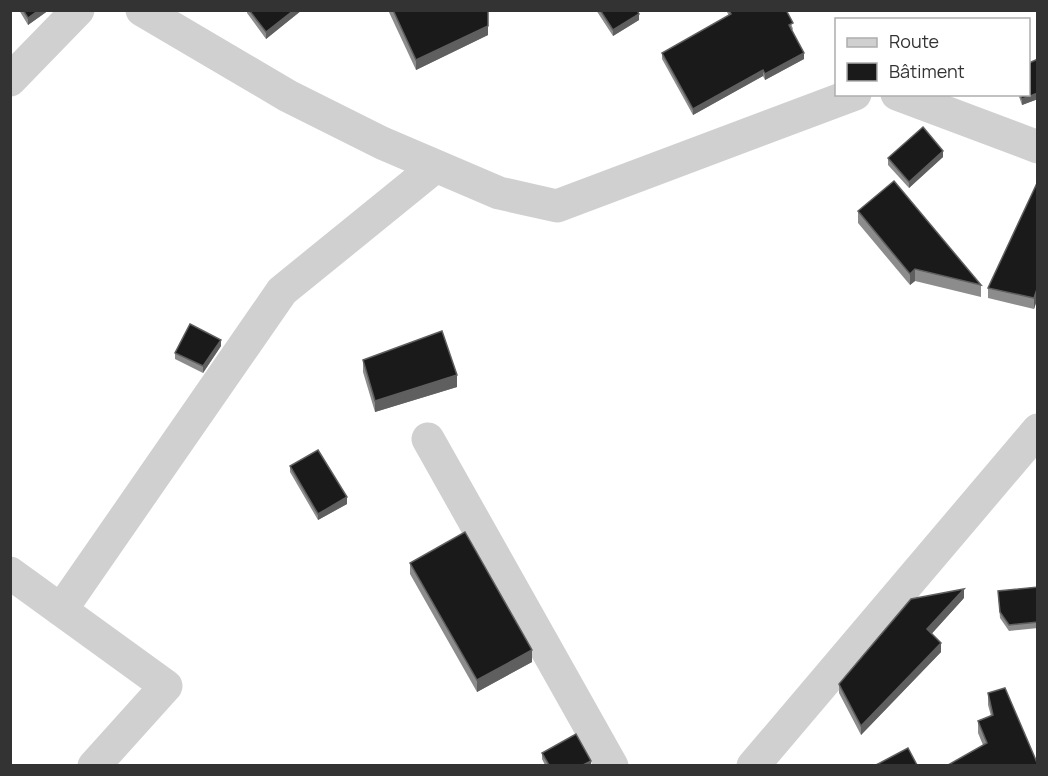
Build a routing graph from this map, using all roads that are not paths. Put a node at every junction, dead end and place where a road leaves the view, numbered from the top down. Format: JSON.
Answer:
{"nodes":[{"id":1,"x":78,"y":10,"type":"edge"},
{"id":2,"x":142,"y":10,"type":"edge"},
{"id":3,"x":11,"y":79,"type":"edge"},
{"id":4,"x":850,"y":96,"type":"edge"},
{"id":5,"x":902,"y":96,"type":"edge"},
{"id":6,"x":1038,"y":147,"type":"edge"},
{"id":7,"x":436,"y":166,"type":"junction"},
{"id":8,"x":1038,"y":430,"type":"edge"},
{"id":9,"x":428,"y":439,"type":"dead end"},
{"id":10,"x":10,"y":573,"type":"edge"},
{"id":11,"x":61,"y":610,"type":"junction"},
{"id":12,"x":94,"y":765,"type":"edge"},
{"id":13,"x":612,"y":765,"type":"edge"},
{"id":14,"x":753,"y":765,"type":"edge"}],
"edges":[{"from":1,"to":3,"type":"street"},
{"from":2,"to":7,"type":"street"},
{"from":4,"to":7,"type":"street"},
{"from":5,"to":6,"type":"street"},
{"from":7,"to":11,"type":"street"},
{"from":8,"to":14,"type":"street"},
{"from":9,"to":13,"type":"street"},
{"from":10,"to":11,"type":"street"},
{"from":11,"to":12,"type":"street"}]}
